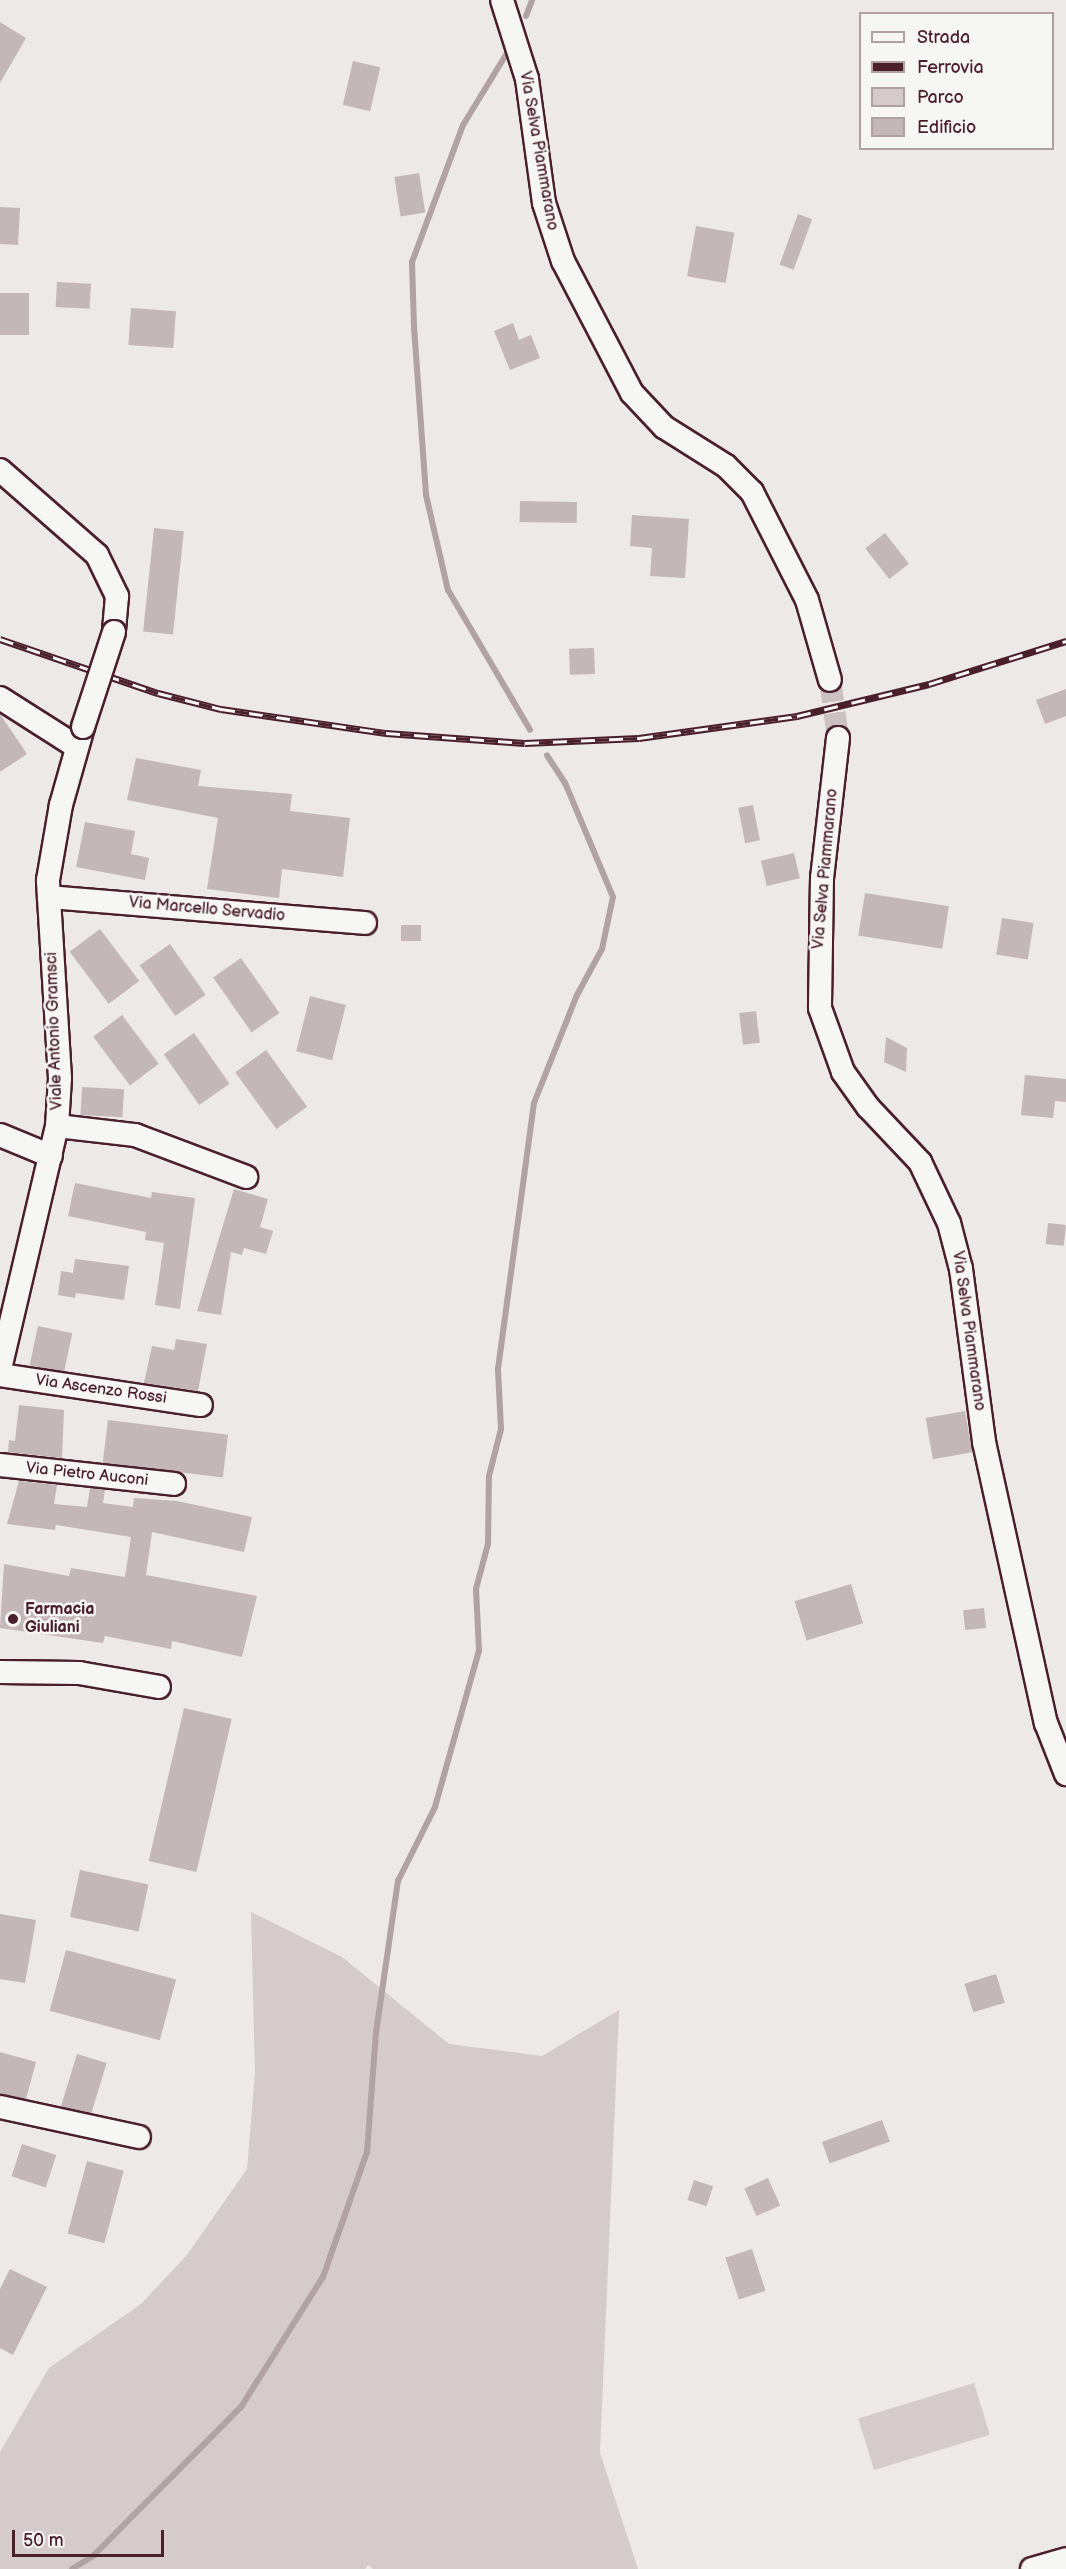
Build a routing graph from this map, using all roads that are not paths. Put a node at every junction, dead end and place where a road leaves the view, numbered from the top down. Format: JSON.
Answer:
{"nodes":[{"id":1,"x":502,"y":0,"type":"edge"},
{"id":2,"x":0,"y":470,"type":"edge"},
{"id":3,"x":830,"y":680,"type":"tunnel mouth"},
{"id":4,"x":0,"y":698,"type":"edge"},
{"id":5,"x":80,"y":737,"type":"junction"},
{"id":6,"x":838,"y":738,"type":"tunnel mouth"},
{"id":7,"x":49,"y":897,"type":"junction"},
{"id":8,"x":365,"y":923,"type":"dead end"},
{"id":9,"x":57,"y":1126,"type":"junction"},
{"id":10,"x":0,"y":1135,"type":"edge"},
{"id":11,"x":51,"y":1156,"type":"junction"},
{"id":12,"x":246,"y":1177,"type":"dead end"},
{"id":13,"x":0,"y":1370,"type":"edge"},
{"id":14,"x":0,"y":1375,"type":"edge"},
{"id":15,"x":201,"y":1405,"type":"dead end"},
{"id":16,"x":0,"y":1465,"type":"edge"},
{"id":17,"x":174,"y":1485,"type":"dead end"},
{"id":18,"x":4,"y":1673,"type":"edge"},
{"id":19,"x":159,"y":1687,"type":"dead end"},
{"id":20,"x":1066,"y":1774,"type":"edge"},
{"id":21,"x":0,"y":2107,"type":"edge"},
{"id":22,"x":139,"y":2137,"type":"dead end"},
{"id":23,"x":1066,"y":2559,"type":"edge"},
{"id":24,"x":1032,"y":2569,"type":"edge"}],
"edges":[{"from":1,"to":3,"type":"street","name":"Via Selva Piammarano"},
{"from":2,"to":5,"type":"street","name":"Viale Antonio Gramsci","bridge":true},
{"from":4,"to":5,"type":"street"},
{"from":5,"to":7,"type":"street","name":"Viale Antonio Gramsci"},
{"from":6,"to":20,"type":"street","name":"Via Selva Piammarano"},
{"from":7,"to":8,"type":"street","name":"Via Marcello Servadio"},
{"from":7,"to":9,"type":"street","name":"Viale Antonio Gramsci"},
{"from":9,"to":11,"type":"street","name":"Viale Antonio Gramsci"},
{"from":9,"to":12,"type":"street"},
{"from":10,"to":11,"type":"street"},
{"from":11,"to":13,"type":"street","name":"Viale Antonio Gramsci"},
{"from":14,"to":15,"type":"street","name":"Via Ascenzo Rossi"},
{"from":16,"to":17,"type":"street","name":"Via Pietro Auconi"},
{"from":18,"to":19,"type":"street"},
{"from":21,"to":22,"type":"street"},
{"from":23,"to":24,"type":"street"}]}
